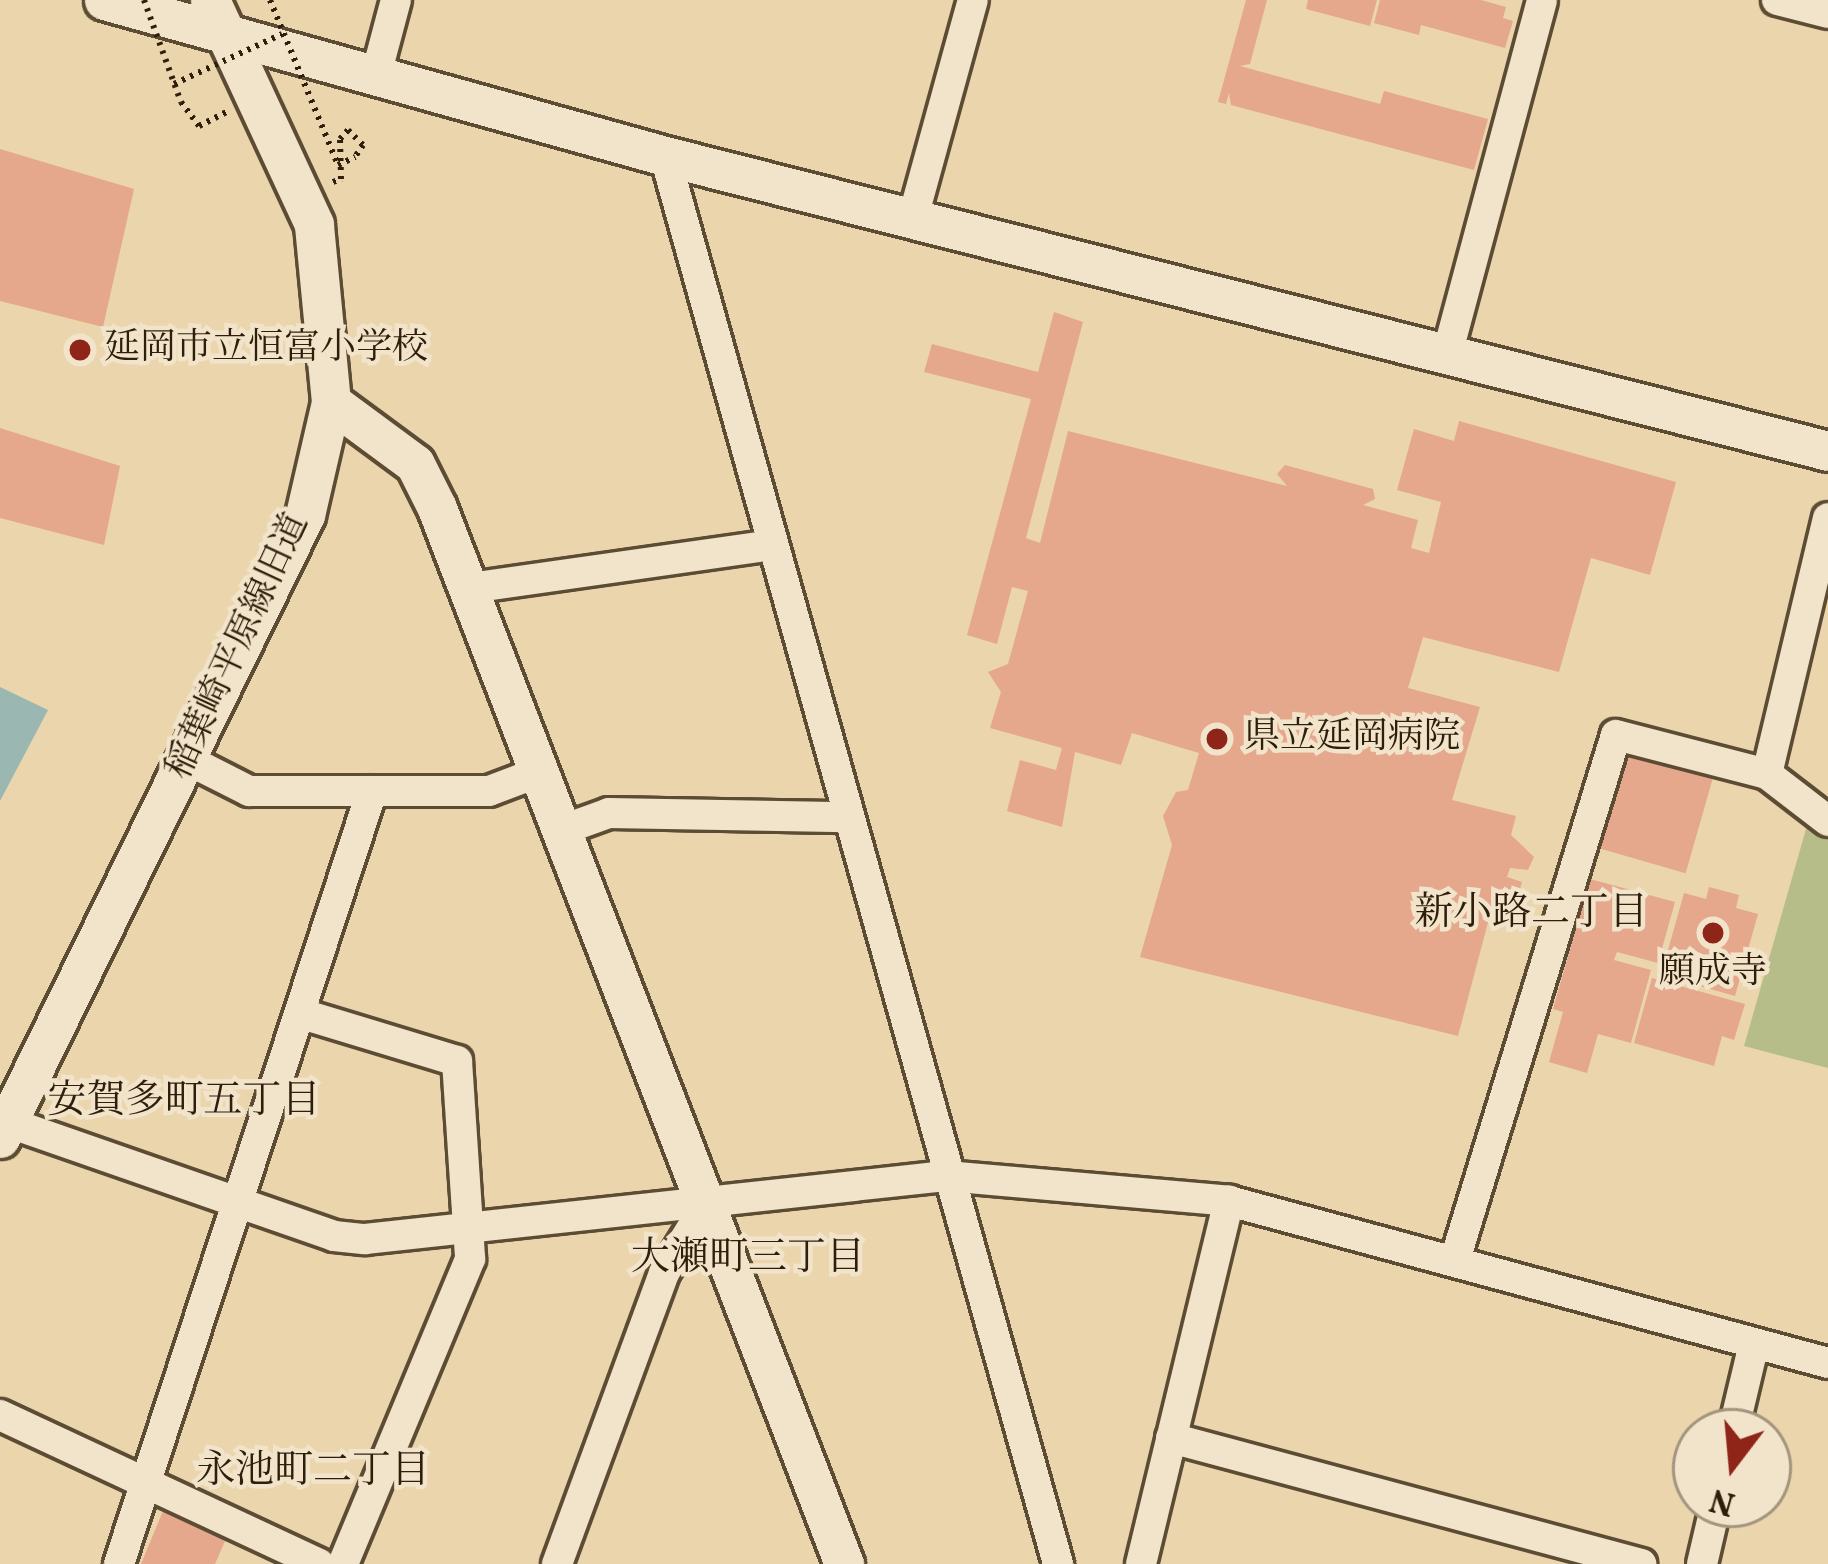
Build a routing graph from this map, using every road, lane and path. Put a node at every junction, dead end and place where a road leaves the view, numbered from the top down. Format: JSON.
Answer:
{"nodes":[{"id":1,"x":104,"y":0,"type":"edge"},
{"id":2,"x":144,"y":0,"type":"edge"},
{"id":3,"x":270,"y":0,"type":"edge"},
{"id":4,"x":396,"y":0,"type":"edge"},
{"id":5,"x":973,"y":0,"type":"edge"},
{"id":6,"x":1541,"y":0,"type":"edge"},
{"id":7,"x":1777,"y":0,"type":"edge"},
{"id":8,"x":1828,"y":13,"type":"edge"},
{"id":9,"x":217,"y":16,"type":"edge"},
{"id":10,"x":282,"y":34,"type":"junction"},
{"id":11,"x":376,"y":75,"type":"junction"},
{"id":12,"x":174,"y":84,"type":"junction"},
{"id":13,"x":199,"y":126,"type":"dead end"},
{"id":14,"x":665,"y":157,"type":"junction"},
{"id":15,"x":341,"y":178,"type":"dead end"},
{"id":16,"x":911,"y":221,"type":"junction"},
{"id":17,"x":1447,"y":355,"type":"junction"},
{"id":18,"x":331,"y":402,"type":"junction"},
{"id":19,"x":1828,"y":451,"type":"edge"},
{"id":20,"x":1828,"y":518,"type":"edge"},
{"id":21,"x":771,"y":545,"type":"junction"},
{"id":22,"x":470,"y":588,"type":"junction"},
{"id":23,"x":186,"y":759,"type":"junction"},
{"id":24,"x":539,"y":772,"type":"junction"},
{"id":25,"x":1767,"y":774,"type":"junction"},
{"id":26,"x":372,"y":791,"type":"junction"},
{"id":27,"x":849,"y":817,"type":"junction"},
{"id":28,"x":1828,"y":821,"type":"edge"},
{"id":29,"x":562,"y":830,"type":"junction"},
{"id":30,"x":302,"y":1014,"type":"junction"},
{"id":31,"x":2,"y":1126,"type":"edge"},
{"id":32,"x":946,"y":1176,"type":"junction"},
{"id":33,"x":1229,"y":1201,"type":"junction"},
{"id":34,"x":242,"y":1205,"type":"junction"},
{"id":35,"x":706,"y":1205,"type":"junction"},
{"id":36,"x":470,"y":1245,"type":"junction"},
{"id":37,"x":1455,"y":1260,"type":"junction"},
{"id":38,"x":1754,"y":1344,"type":"junction"},
{"id":39,"x":1828,"y":1363,"type":"edge"},
{"id":40,"x":1739,"y":1408,"type":"edge"},
{"id":41,"x":0,"y":1415,"type":"edge"},
{"id":42,"x":1171,"y":1438,"type":"junction"},
{"id":43,"x":151,"y":1486,"type":"junction"},
{"id":44,"x":1710,"y":1528,"type":"edge"},
{"id":45,"x":119,"y":1564,"type":"edge"},
{"id":46,"x":319,"y":1564,"type":"edge"},
{"id":47,"x":343,"y":1564,"type":"edge"},
{"id":48,"x":557,"y":1564,"type":"edge"},
{"id":49,"x":844,"y":1564,"type":"edge"},
{"id":50,"x":1058,"y":1564,"type":"edge"},
{"id":51,"x":1142,"y":1564,"type":"edge"},
{"id":52,"x":1641,"y":1564,"type":"edge"},
{"id":53,"x":1702,"y":1564,"type":"edge"}],
"edges":[{"from":1,"to":9,"type":"street"},
{"from":2,"to":12,"type":"path","bridge":true},
{"from":3,"to":10,"type":"path","bridge":true},
{"from":4,"to":11,"type":"street"},
{"from":5,"to":16,"type":"street"},
{"from":6,"to":17,"type":"street"},
{"from":7,"to":8,"type":"street"},
{"from":9,"to":11,"type":"street"},
{"from":9,"to":18,"type":"street","name":"稲葉崎平原線旧道"},
{"from":10,"to":12,"type":"path","bridge":true},
{"from":10,"to":15,"type":"path","bridge":true},
{"from":11,"to":14,"type":"street"},
{"from":12,"to":13,"type":"path","bridge":true},
{"from":14,"to":16,"type":"street"},
{"from":14,"to":21,"type":"street"},
{"from":16,"to":17,"type":"street"},
{"from":17,"to":19,"type":"street"},
{"from":18,"to":22,"type":"street"},
{"from":18,"to":23,"type":"street","name":"稲葉崎平原線旧道"},
{"from":20,"to":25,"type":"street"},
{"from":21,"to":22,"type":"street"},
{"from":21,"to":27,"type":"street"},
{"from":22,"to":24,"type":"street"},
{"from":23,"to":26,"type":"street"},
{"from":23,"to":31,"type":"street","name":"稲葉崎平原線旧道"},
{"from":24,"to":26,"type":"street"},
{"from":24,"to":29,"type":"street"},
{"from":25,"to":28,"type":"street"},
{"from":25,"to":37,"type":"street"},
{"from":26,"to":30,"type":"street"},
{"from":27,"to":29,"type":"street"},
{"from":27,"to":32,"type":"street"},
{"from":29,"to":35,"type":"street"},
{"from":30,"to":34,"type":"street"},
{"from":30,"to":36,"type":"street"},
{"from":31,"to":34,"type":"street"},
{"from":32,"to":33,"type":"street"},
{"from":32,"to":35,"type":"street"},
{"from":32,"to":50,"type":"street"},
{"from":33,"to":37,"type":"street"},
{"from":33,"to":42,"type":"street"},
{"from":34,"to":36,"type":"street"},
{"from":34,"to":43,"type":"street"},
{"from":35,"to":36,"type":"street"},
{"from":35,"to":48,"type":"street"},
{"from":35,"to":49,"type":"street"},
{"from":36,"to":47,"type":"street"},
{"from":37,"to":38,"type":"street"},
{"from":38,"to":39,"type":"street"},
{"from":38,"to":40,"type":"street"},
{"from":41,"to":43,"type":"street"},
{"from":42,"to":51,"type":"street"},
{"from":42,"to":52,"type":"street"},
{"from":43,"to":45,"type":"street"},
{"from":43,"to":46,"type":"street"},
{"from":44,"to":53,"type":"street"}]}
